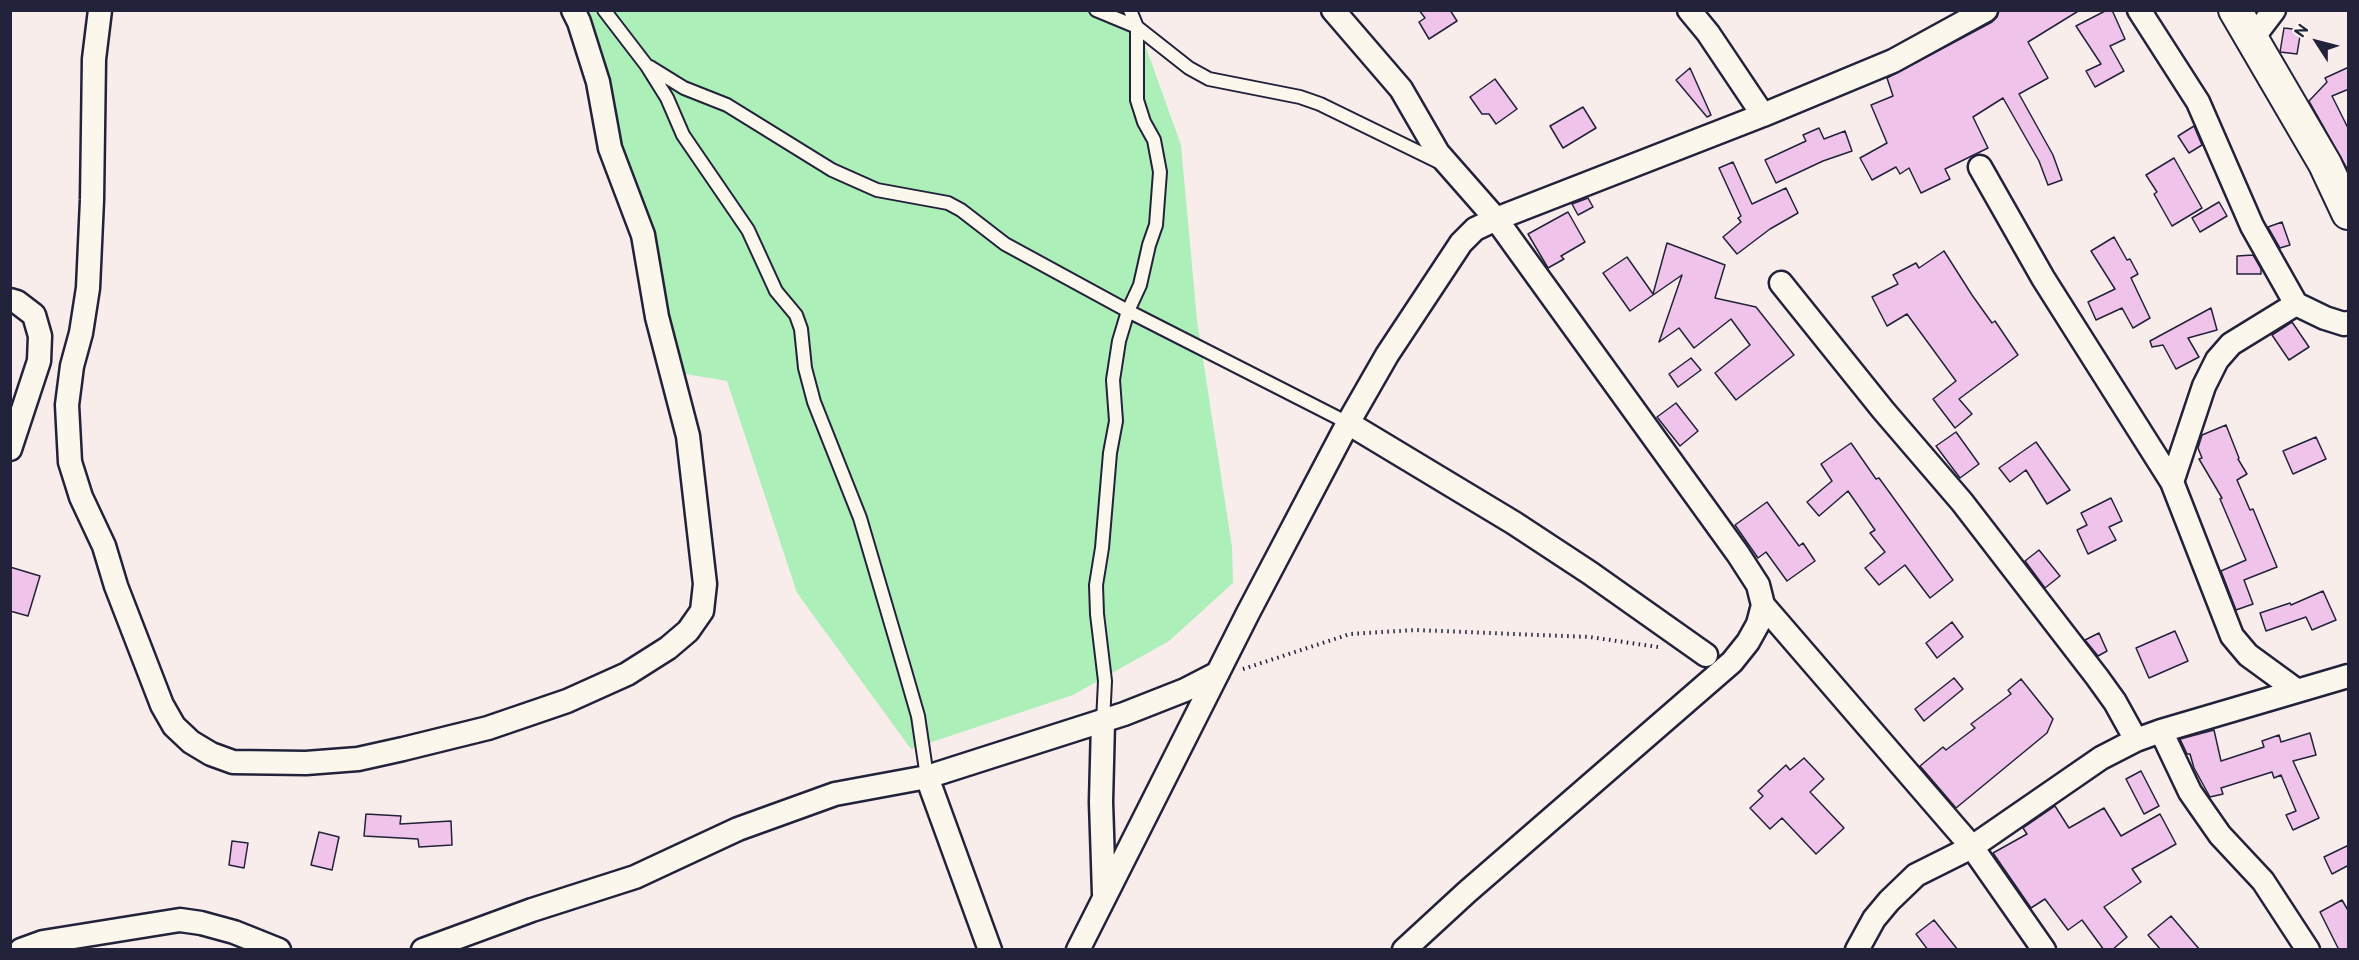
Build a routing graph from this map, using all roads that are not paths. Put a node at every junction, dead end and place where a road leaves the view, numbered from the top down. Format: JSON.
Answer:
{"nodes":[{"id":1,"x":100,"y":10,"type":"edge"},
{"id":2,"x":573,"y":10,"type":"edge"},
{"id":3,"x":604,"y":10,"type":"edge"},
{"id":4,"x":1096,"y":10,"type":"edge"},
{"id":5,"x":1130,"y":10,"type":"edge"},
{"id":6,"x":1333,"y":10,"type":"edge"},
{"id":7,"x":1689,"y":10,"type":"edge"},
{"id":8,"x":1986,"y":10,"type":"edge"},
{"id":9,"x":2139,"y":10,"type":"edge"},
{"id":10,"x":2235,"y":10,"type":"edge"},
{"id":11,"x":2274,"y":10,"type":"edge"},
{"id":12,"x":1137,"y":27,"type":"junction"},
{"id":13,"x":2253,"y":39,"type":"junction"},
{"id":14,"x":647,"y":66,"type":"junction"},
{"id":15,"x":1763,"y":115,"type":"junction"},
{"id":16,"x":1980,"y":166,"type":"dead end"},
{"id":17,"x":1450,"y":167,"type":"junction"},
{"id":18,"x":2349,"y":213,"type":"edge"},
{"id":19,"x":1496,"y":219,"type":"junction"},
{"id":20,"x":1781,"y":284,"type":"dead end"},
{"id":21,"x":10,"y":300,"type":"edge"},
{"id":22,"x":2296,"y":304,"type":"junction"},
{"id":23,"x":1128,"y":311,"type":"junction"},
{"id":24,"x":2349,"y":323,"type":"edge"},
{"id":25,"x":1348,"y":423,"type":"junction"},
{"id":26,"x":10,"y":449,"type":"edge"},
{"id":27,"x":2172,"y":482,"type":"junction"},
{"id":28,"x":1762,"y":606,"type":"junction"},
{"id":29,"x":1706,"y":655,"type":"dead end"},
{"id":30,"x":1218,"y":673,"type":"junction"},
{"id":31,"x":2349,"y":676,"type":"edge"},
{"id":32,"x":2296,"y":690,"type":"junction"},
{"id":33,"x":1103,"y":722,"type":"junction"},
{"id":34,"x":2161,"y":731,"type":"junction"},
{"id":35,"x":2136,"y":740,"type":"junction"},
{"id":36,"x":927,"y":777,"type":"junction"},
{"id":37,"x":1972,"y":847,"type":"junction"},
{"id":38,"x":1104,"y":896,"type":"junction"},
{"id":39,"x":21,"y":950,"type":"edge"},
{"id":40,"x":279,"y":950,"type":"edge"},
{"id":41,"x":423,"y":950,"type":"edge"},
{"id":42,"x":990,"y":950,"type":"edge"},
{"id":43,"x":1078,"y":950,"type":"edge"},
{"id":44,"x":1404,"y":950,"type":"edge"},
{"id":45,"x":1857,"y":950,"type":"edge"},
{"id":46,"x":2044,"y":950,"type":"edge"},
{"id":47,"x":2308,"y":950,"type":"edge"}],
"edges":[{"from":1,"to":2,"type":"street"},
{"from":3,"to":14,"type":"lane"},
{"from":4,"to":12,"type":"lane"},
{"from":5,"to":12,"type":"lane"},
{"from":6,"to":17,"type":"street"},
{"from":7,"to":15,"type":"street"},
{"from":8,"to":15,"type":"street"},
{"from":9,"to":22,"type":"street"},
{"from":10,"to":13,"type":"main road"},
{"from":11,"to":13,"type":"street"},
{"from":12,"to":17,"type":"lane"},
{"from":12,"to":23,"type":"lane"},
{"from":13,"to":18,"type":"main road"},
{"from":14,"to":23,"type":"lane"},
{"from":14,"to":36,"type":"lane"},
{"from":15,"to":19,"type":"street"},
{"from":16,"to":27,"type":"street"},
{"from":17,"to":19,"type":"street"},
{"from":19,"to":25,"type":"street"},
{"from":19,"to":28,"type":"street"},
{"from":20,"to":35,"type":"street"},
{"from":21,"to":26,"type":"street"},
{"from":22,"to":24,"type":"street"},
{"from":22,"to":27,"type":"street"},
{"from":23,"to":25,"type":"lane"},
{"from":23,"to":33,"type":"lane"},
{"from":25,"to":29,"type":"street"},
{"from":25,"to":30,"type":"street"},
{"from":27,"to":32,"type":"street"},
{"from":28,"to":37,"type":"street"},
{"from":28,"to":44,"type":"street"},
{"from":30,"to":33,"type":"street"},
{"from":30,"to":38,"type":"street"},
{"from":31,"to":32,"type":"street"},
{"from":32,"to":34,"type":"street"},
{"from":33,"to":36,"type":"street"},
{"from":33,"to":38,"type":"street"},
{"from":34,"to":35,"type":"street"},
{"from":34,"to":47,"type":"street"},
{"from":35,"to":37,"type":"street"},
{"from":36,"to":41,"type":"street"},
{"from":36,"to":42,"type":"street"},
{"from":37,"to":45,"type":"street"},
{"from":37,"to":46,"type":"street"},
{"from":38,"to":43,"type":"street"},
{"from":39,"to":40,"type":"street"}]}
